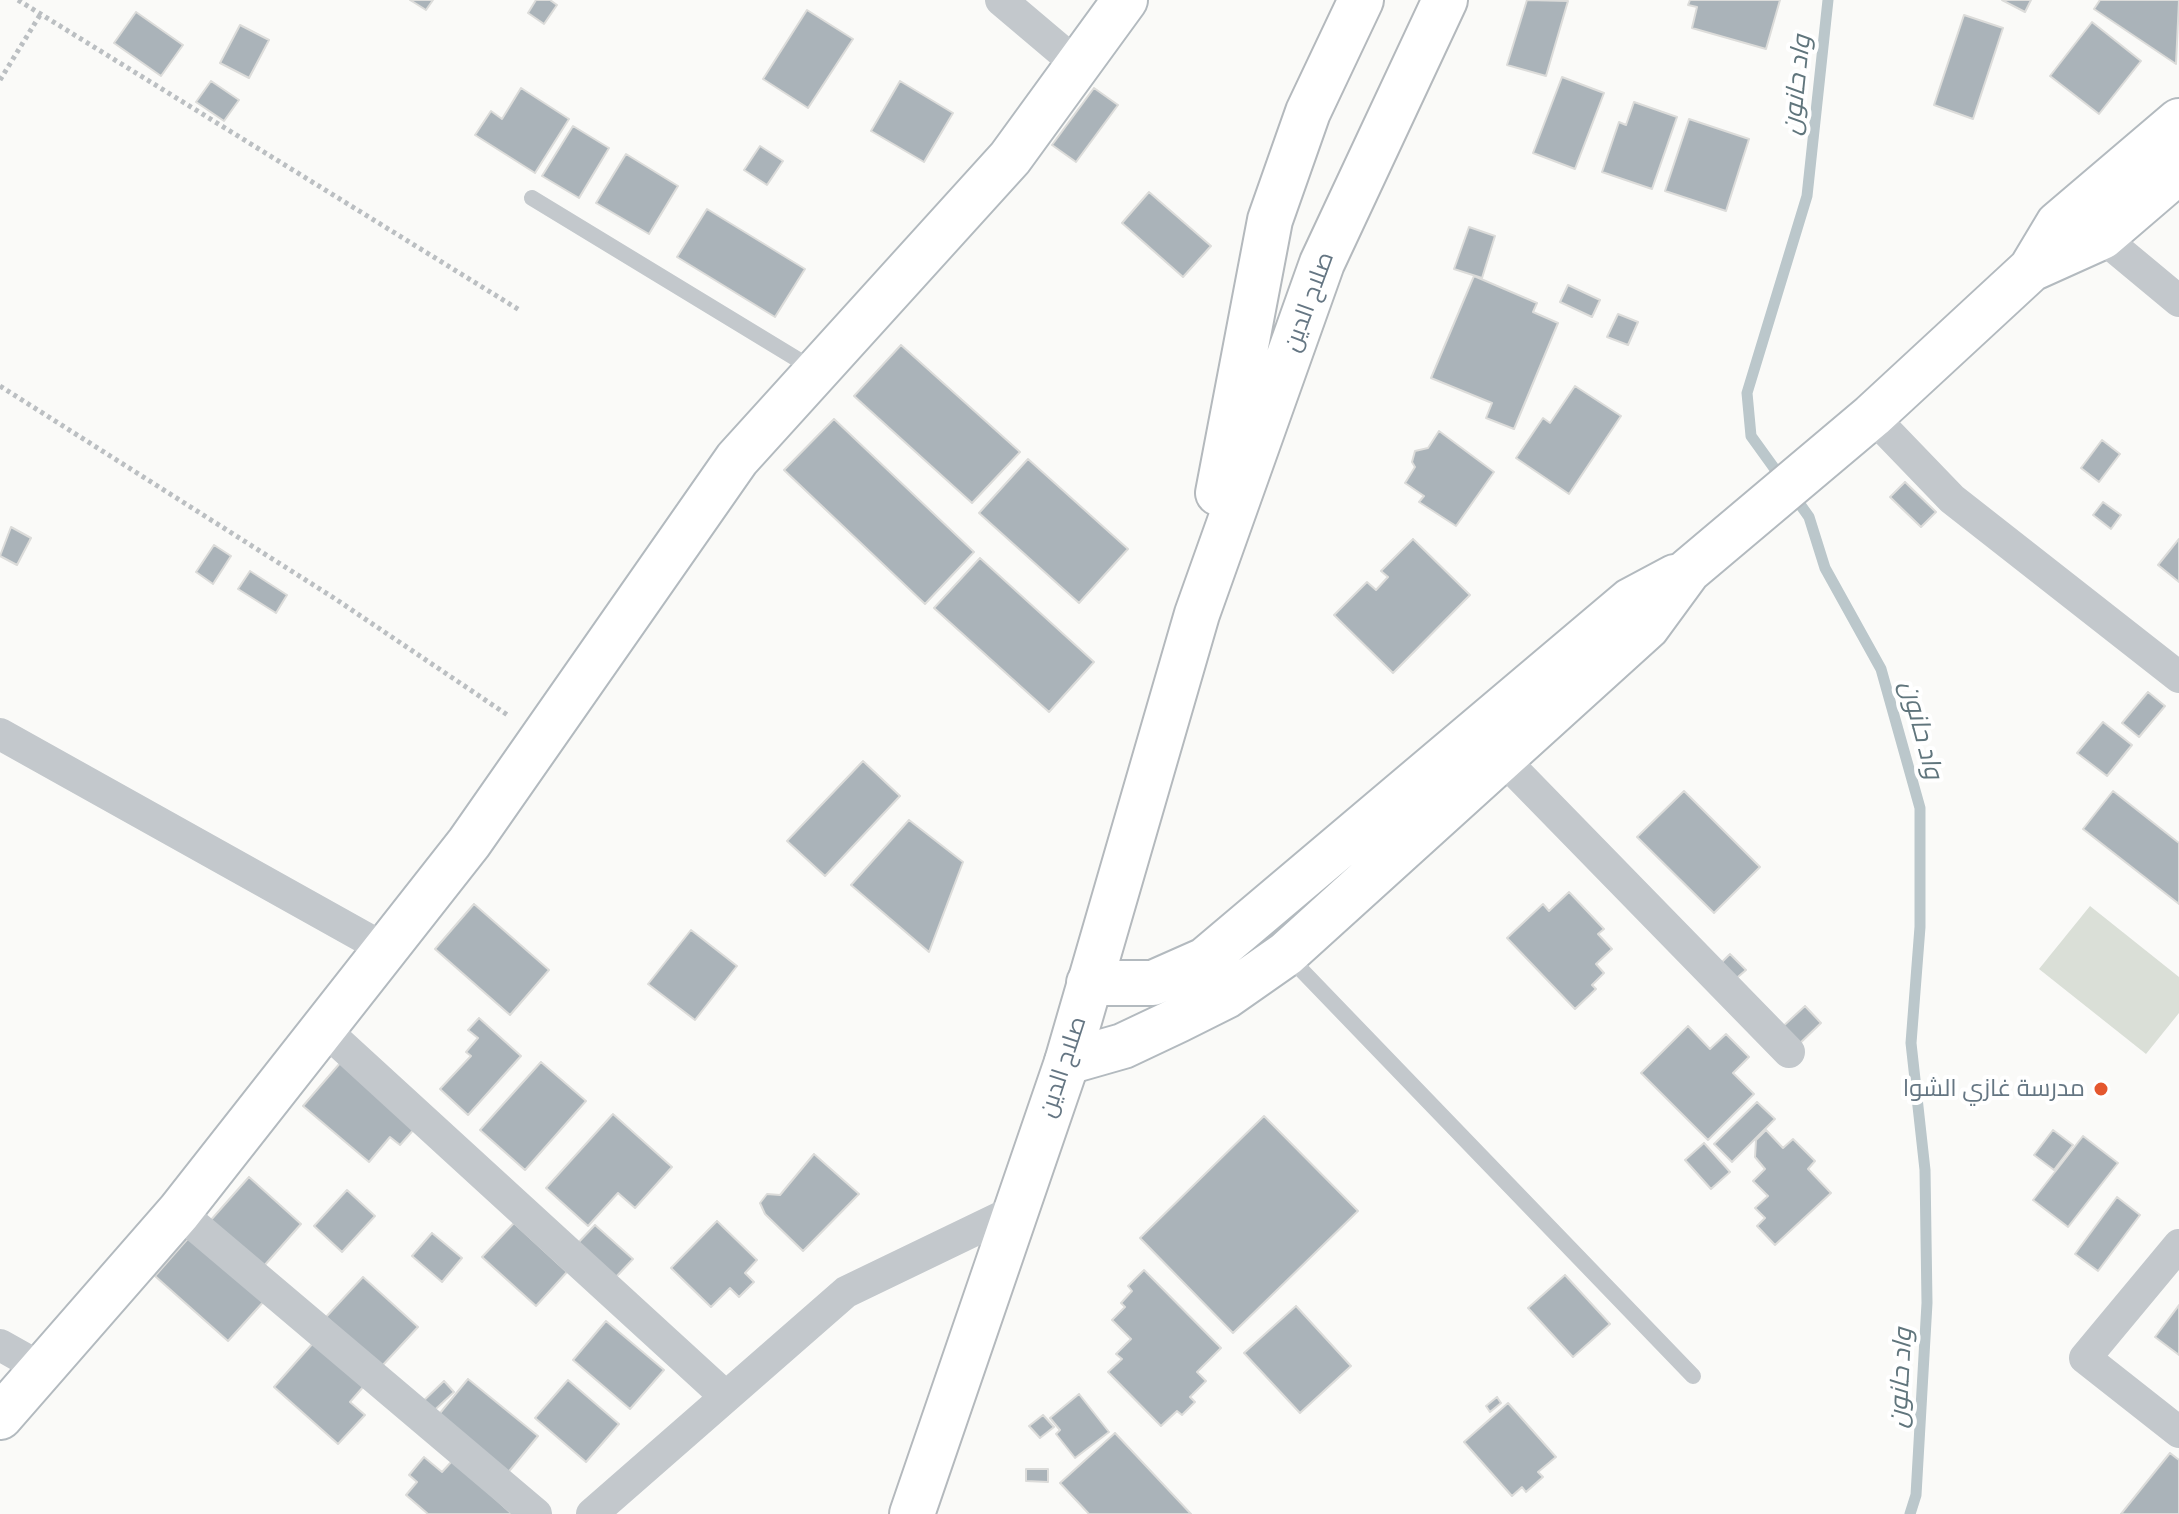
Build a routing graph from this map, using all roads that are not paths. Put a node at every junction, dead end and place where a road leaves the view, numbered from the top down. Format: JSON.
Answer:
{"nodes":[{"id":1,"x":1001,"y":0,"type":"edge"},
{"id":2,"x":1125,"y":0,"type":"edge"},
{"id":3,"x":1361,"y":0,"type":"edge"},
{"id":4,"x":1445,"y":0,"type":"edge"},
{"id":5,"x":1079,"y":66,"type":"junction"},
{"id":6,"x":2179,"y":121,"type":"edge"},
{"id":7,"x":2179,"y":171,"type":"edge"},
{"id":8,"x":532,"y":198,"type":"dead end"},
{"id":9,"x":2102,"y":237,"type":"junction"},
{"id":10,"x":2031,"y":269,"type":"junction"},
{"id":11,"x":2179,"y":301,"type":"edge"},
{"id":12,"x":817,"y":371,"type":"junction"},
{"id":13,"x":1858,"y":427,"type":"junction"},
{"id":14,"x":1688,"y":571,"type":"junction"},
{"id":15,"x":1197,"y":614,"type":"junction"},
{"id":16,"x":2179,"y":677,"type":"edge"},
{"id":17,"x":0,"y":734,"type":"edge"},
{"id":18,"x":1504,"y":760,"type":"junction"},
{"id":19,"x":385,"y":949,"type":"junction"},
{"id":20,"x":1286,"y":954,"type":"junction"},
{"id":21,"x":1089,"y":983,"type":"junction"},
{"id":22,"x":324,"y":1029,"type":"junction"},
{"id":23,"x":1789,"y":1052,"type":"dead end"},
{"id":24,"x":1067,"y":1062,"type":"junction"},
{"id":25,"x":1014,"y":1211,"type":"junction"},
{"id":26,"x":179,"y":1212,"type":"junction"},
{"id":27,"x":2179,"y":1245,"type":"edge"},
{"id":28,"x":0,"y":1345,"type":"edge"},
{"id":29,"x":41,"y":1368,"type":"junction"},
{"id":30,"x":1693,"y":1376,"type":"dead end"},
{"id":31,"x":725,"y":1396,"type":"junction"},
{"id":32,"x":0,"y":1417,"type":"edge"},
{"id":33,"x":2179,"y":1432,"type":"edge"},
{"id":34,"x":536,"y":1514,"type":"edge"},
{"id":35,"x":592,"y":1514,"type":"edge"},
{"id":36,"x":912,"y":1514,"type":"edge"}],
"edges":[{"from":1,"to":5,"type":"street"},
{"from":2,"to":5,"type":"main road"},
{"from":3,"to":15,"type":"main road","name":"صلاح الدين"},
{"from":4,"to":15,"type":"main road","name":"صلاح الدين"},
{"from":5,"to":12,"type":"main road"},
{"from":6,"to":10,"type":"main road"},
{"from":7,"to":9,"type":"main road"},
{"from":8,"to":12,"type":"lane"},
{"from":9,"to":10,"type":"main road"},
{"from":9,"to":11,"type":"street"},
{"from":10,"to":13,"type":"main road"},
{"from":12,"to":19,"type":"main road"},
{"from":13,"to":14,"type":"main road"},
{"from":13,"to":16,"type":"street"},
{"from":14,"to":18,"type":"main road"},
{"from":14,"to":21,"type":"main road"},
{"from":15,"to":21,"type":"main road","name":"صلاح الدين"},
{"from":17,"to":19,"type":"street"},
{"from":18,"to":20,"type":"main road"},
{"from":18,"to":23,"type":"street"},
{"from":19,"to":22,"type":"main road"},
{"from":20,"to":24,"type":"main road"},
{"from":20,"to":30,"type":"lane"},
{"from":21,"to":24,"type":"main road","name":"صلاح الدين"},
{"from":22,"to":26,"type":"main road"},
{"from":22,"to":31,"type":"street"},
{"from":24,"to":25,"type":"main road","name":"صلاح الدين"},
{"from":25,"to":31,"type":"street"},
{"from":25,"to":36,"type":"main road","name":"صلاح الدين"},
{"from":26,"to":29,"type":"main road"},
{"from":26,"to":34,"type":"street"},
{"from":27,"to":33,"type":"street"},
{"from":28,"to":29,"type":"street"},
{"from":29,"to":32,"type":"main road"},
{"from":31,"to":35,"type":"street"}]}
